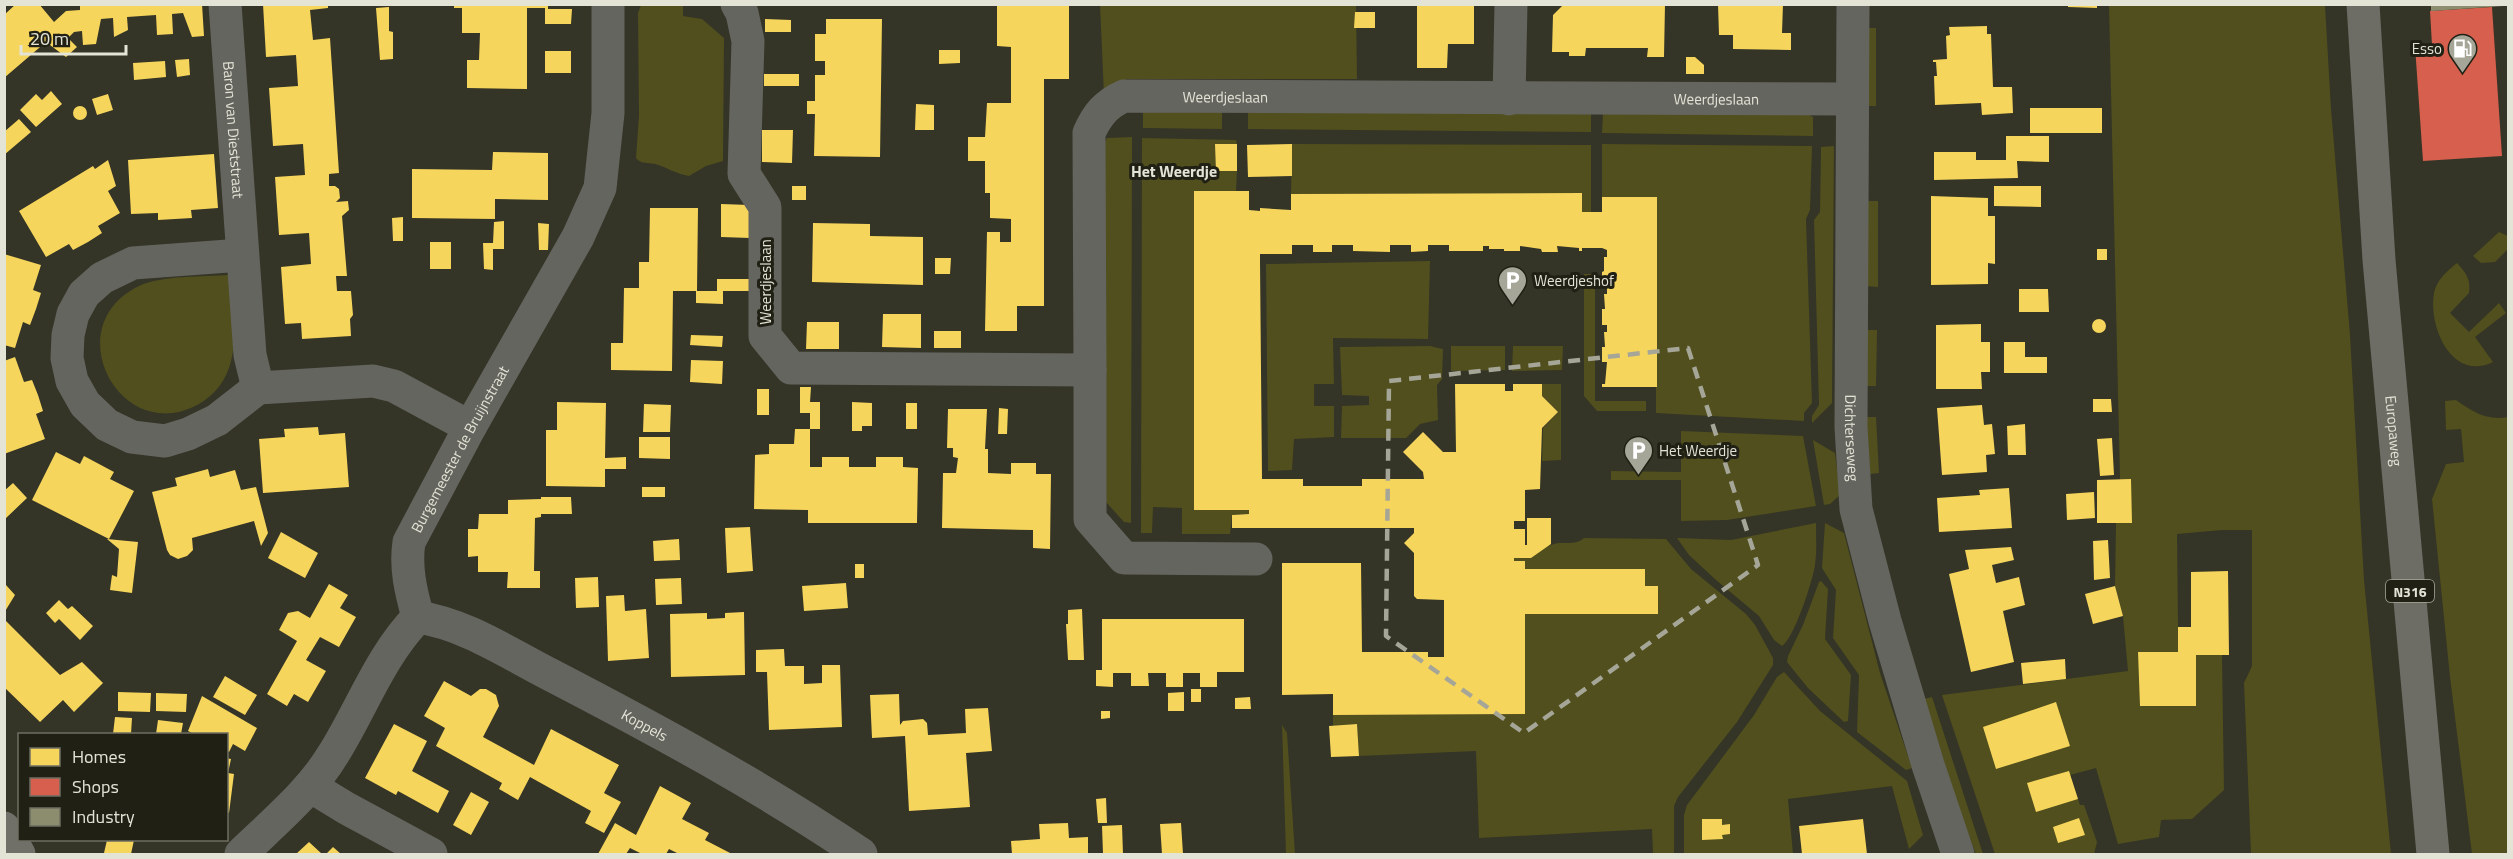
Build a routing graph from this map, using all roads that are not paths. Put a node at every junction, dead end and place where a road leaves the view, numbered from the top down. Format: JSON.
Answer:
{"nodes":[{"id":1,"x":225,"y":4,"type":"edge"},
{"id":2,"x":608,"y":4,"type":"edge"},
{"id":3,"x":737,"y":4,"type":"edge"},
{"id":4,"x":1511,"y":4,"type":"edge"},
{"id":5,"x":1853,"y":4,"type":"edge"},
{"id":6,"x":2363,"y":4,"type":"edge"},
{"id":7,"x":1509,"y":99,"type":"junction"},
{"id":8,"x":1852,"y":99,"type":"junction"},
{"id":9,"x":242,"y":255,"type":"junction"},
{"id":10,"x":1090,"y":370,"type":"junction"},
{"id":11,"x":258,"y":388,"type":"junction"},
{"id":12,"x":470,"y":427,"type":"junction"},
{"id":13,"x":1256,"y":559,"type":"dead end"},
{"id":14,"x":418,"y":618,"type":"junction"},
{"id":15,"x":310,"y":786,"type":"junction"},
{"id":16,"x":4,"y":828,"type":"edge"},
{"id":17,"x":844,"y":850,"type":"edge"},
{"id":18,"x":19,"y":855,"type":"edge"},
{"id":19,"x":242,"y":855,"type":"edge"},
{"id":20,"x":431,"y":855,"type":"edge"},
{"id":21,"x":1958,"y":855,"type":"edge"},
{"id":22,"x":2433,"y":855,"type":"edge"}],
"edges":[{"from":1,"to":9,"type":"street","name":"Baron van Dieststraat"},
{"from":2,"to":12,"type":"street","name":"Burgemeester de Bruijnstraat"},
{"from":3,"to":10,"type":"street","name":"Weerdjeslaan"},
{"from":4,"to":7,"type":"street"},
{"from":5,"to":8,"type":"street","name":"Dichterseweg"},
{"from":6,"to":22,"type":"main road","name":"Europaweg","number":"N316"},
{"from":7,"to":8,"type":"street","name":"Weerdjeslaan"},
{"from":7,"to":10,"type":"street","name":"Weerdjeslaan"},
{"from":8,"to":21,"type":"street","name":"Dichterseweg"},
{"from":9,"to":11,"type":"street","name":"Baron van Dieststraat"},
{"from":9,"to":11,"type":"street"},
{"from":10,"to":13,"type":"street","name":"Weerdjeslaan"},
{"from":11,"to":12,"type":"street"},
{"from":12,"to":14,"type":"street","name":"Burgemeester de Bruijnstraat"},
{"from":14,"to":15,"type":"street"},
{"from":14,"to":17,"type":"street","name":"Koppels"},
{"from":15,"to":19,"type":"street"},
{"from":15,"to":20,"type":"street"},
{"from":16,"to":18,"type":"street"}]}
